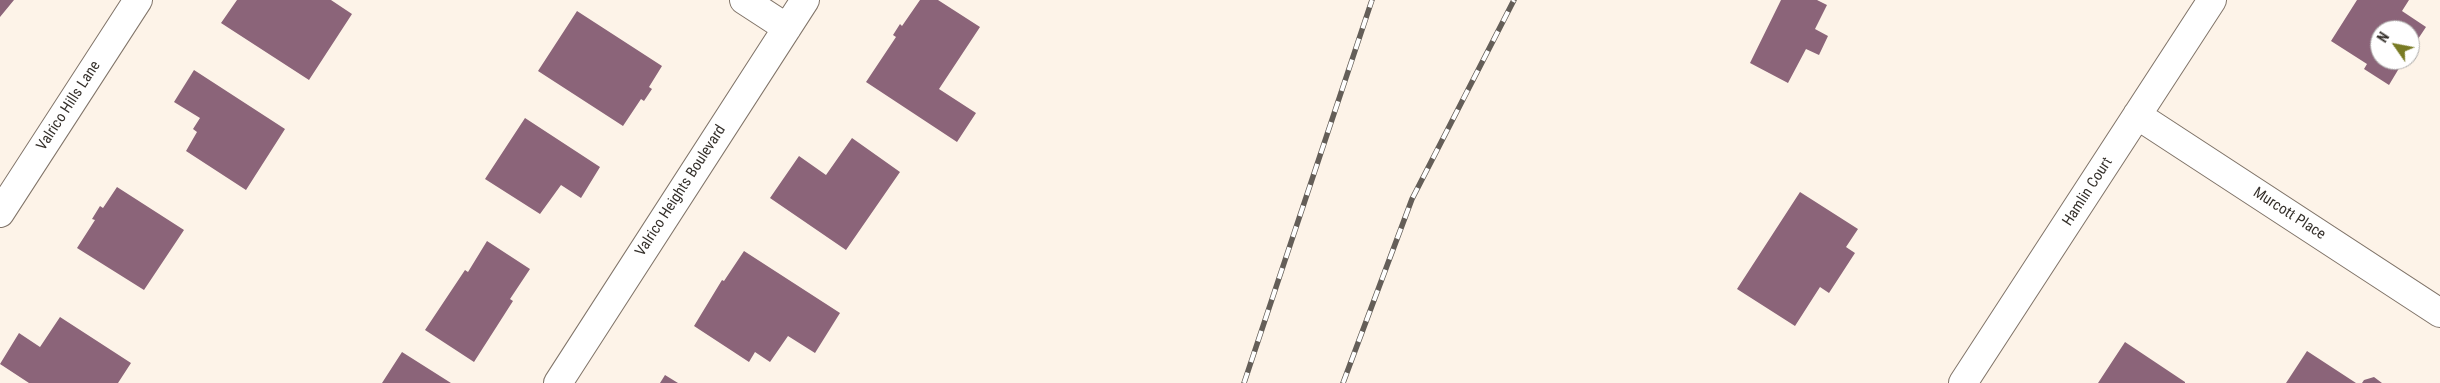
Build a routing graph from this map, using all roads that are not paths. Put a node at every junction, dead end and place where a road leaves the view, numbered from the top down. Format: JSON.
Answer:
{"nodes":[{"id":1,"x":138,"y":0,"type":"edge"},
{"id":2,"x":744,"y":0,"type":"edge"},
{"id":3,"x":805,"y":0,"type":"edge"},
{"id":4,"x":2212,"y":0,"type":"edge"},
{"id":5,"x":787,"y":28,"type":"junction"},
{"id":6,"x":2138,"y":116,"type":"junction"},
{"id":7,"x":0,"y":212,"type":"edge"},
{"id":8,"x":2440,"y":313,"type":"edge"},
{"id":9,"x":558,"y":383,"type":"edge"},
{"id":10,"x":1963,"y":383,"type":"edge"}],
"edges":[{"from":1,"to":7,"type":"street","name":"Valrico Hills Lane"},
{"from":2,"to":5,"type":"street"},
{"from":3,"to":5,"type":"street","name":"Valrico Heights Boulevard"},
{"from":4,"to":6,"type":"street","name":"Hamlin Court"},
{"from":5,"to":9,"type":"street","name":"Valrico Heights Boulevard"},
{"from":6,"to":8,"type":"street","name":"Murcott Place"},
{"from":6,"to":10,"type":"street","name":"Hamlin Court"}]}
